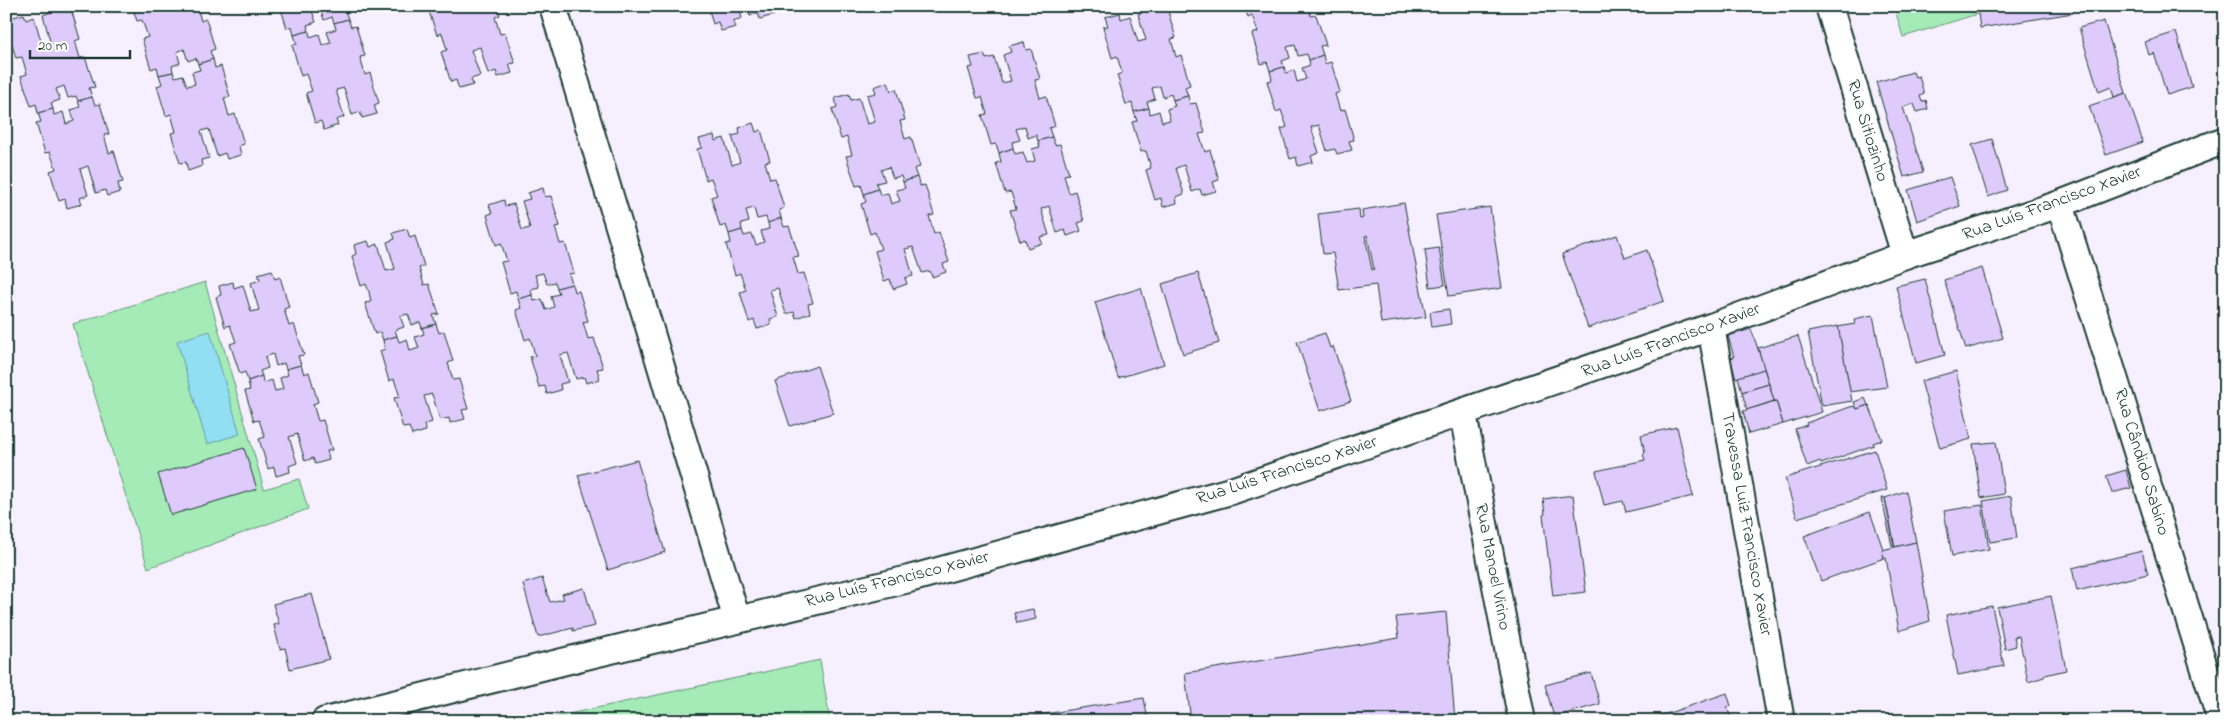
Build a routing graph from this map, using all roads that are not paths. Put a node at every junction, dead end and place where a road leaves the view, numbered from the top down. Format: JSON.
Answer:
{"nodes":[{"id":1,"x":553,"y":6,"type":"edge"},
{"id":2,"x":1829,"y":6,"type":"edge"},
{"id":3,"x":2225,"y":140,"type":"edge"},
{"id":4,"x":2060,"y":204,"type":"junction"},
{"id":5,"x":1906,"y":255,"type":"junction"},
{"id":6,"x":1711,"y":327,"type":"junction"},
{"id":7,"x":1463,"y":414,"type":"junction"},
{"id":8,"x":737,"y":620,"type":"junction"},
{"id":9,"x":325,"y":721,"type":"edge"},
{"id":10,"x":1522,"y":721,"type":"edge"},
{"id":11,"x":1781,"y":721,"type":"edge"},
{"id":12,"x":2220,"y":721,"type":"edge"}],
"edges":[{"from":1,"to":8,"type":"street"},
{"from":2,"to":5,"type":"street","name":"Rua Sitiozinho"},
{"from":3,"to":4,"type":"street","name":"Rua Luís Francisco Xavier"},
{"from":4,"to":5,"type":"street","name":"Rua Luís Francisco Xavier"},
{"from":4,"to":12,"type":"street","name":"Rua Cândido Sabino"},
{"from":5,"to":6,"type":"street","name":"Rua Luís Francisco Xavier"},
{"from":6,"to":7,"type":"street","name":"Rua Luís Francisco Xavier"},
{"from":6,"to":11,"type":"street","name":"Travessa Luiz Francisco Xavier"},
{"from":7,"to":8,"type":"street","name":"Rua Luís Francisco Xavier"},
{"from":7,"to":10,"type":"street","name":"Rua Manoel Virino"},
{"from":8,"to":9,"type":"street","name":"Rua Luís Francisco Xavier"}]}
